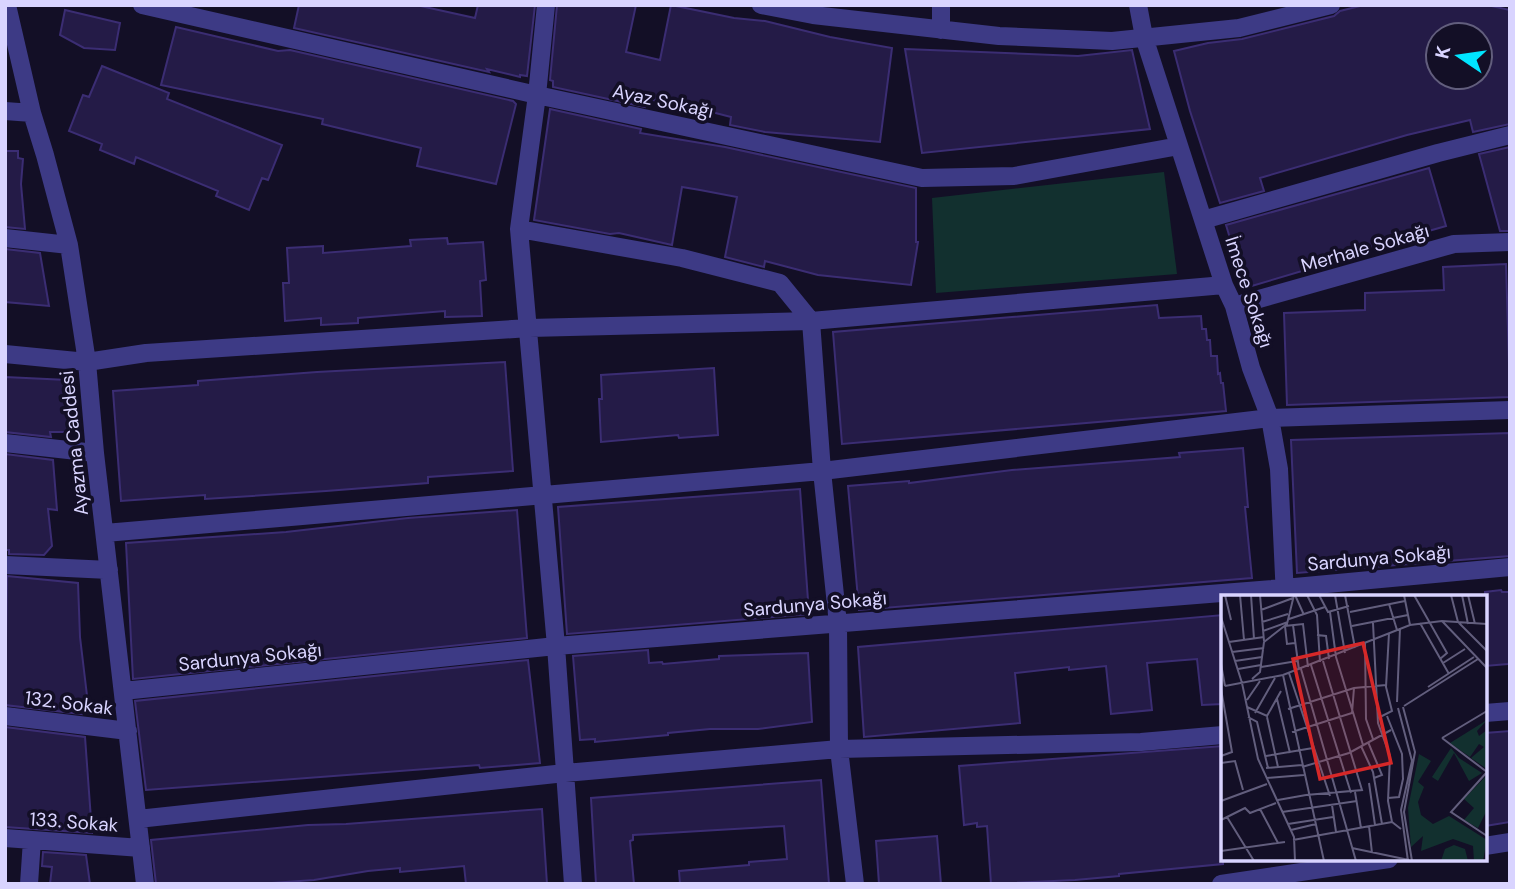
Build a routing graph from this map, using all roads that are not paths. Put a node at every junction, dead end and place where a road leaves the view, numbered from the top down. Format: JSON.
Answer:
{"nodes":[{"id":1,"x":7,"y":5,"type":"edge"},
{"id":2,"x":142,"y":5,"type":"edge"},
{"id":3,"x":546,"y":5,"type":"edge"},
{"id":4,"x":761,"y":5,"type":"edge"},
{"id":5,"x":941,"y":5,"type":"edge"},
{"id":6,"x":1138,"y":5,"type":"edge"},
{"id":7,"x":1331,"y":5,"type":"edge"},
{"id":8,"x":941,"y":30,"type":"junction"},
{"id":9,"x":1144,"y":37,"type":"junction"},
{"id":10,"x":537,"y":95,"type":"junction"},
{"id":11,"x":5,"y":111,"type":"edge"},
{"id":12,"x":32,"y":113,"type":"junction"},
{"id":13,"x":1510,"y":135,"type":"edge"},
{"id":14,"x":1180,"y":146,"type":"junction"},
{"id":15,"x":1203,"y":220,"type":"junction"},
{"id":16,"x":519,"y":229,"type":"junction"},
{"id":17,"x":5,"y":238,"type":"edge"},
{"id":18,"x":1510,"y":242,"type":"edge"},
{"id":19,"x":69,"y":245,"type":"junction"},
{"id":20,"x":1224,"y":285,"type":"junction"},
{"id":21,"x":1234,"y":306,"type":"junction"},
{"id":22,"x":811,"y":321,"type":"junction"},
{"id":23,"x":529,"y":328,"type":"junction"},
{"id":24,"x":5,"y":354,"type":"edge"},
{"id":25,"x":87,"y":362,"type":"junction"},
{"id":26,"x":1510,"y":410,"type":"edge"},
{"id":27,"x":1270,"y":418,"type":"junction"},
{"id":28,"x":5,"y":443,"type":"edge"},
{"id":29,"x":95,"y":453,"type":"junction"},
{"id":30,"x":822,"y":471,"type":"junction"},
{"id":31,"x":543,"y":495,"type":"junction"},
{"id":32,"x":105,"y":533,"type":"junction"},
{"id":33,"x":5,"y":565,"type":"edge"},
{"id":34,"x":1510,"y":567,"type":"edge"},
{"id":35,"x":109,"y":570,"type":"junction"},
{"id":36,"x":1285,"y":592,"type":"edge"},
{"id":37,"x":1243,"y":595,"type":"edge"},
{"id":38,"x":1221,"y":597,"type":"edge"},
{"id":39,"x":838,"y":624,"type":"junction"},
{"id":40,"x":556,"y":646,"type":"junction"},
{"id":41,"x":123,"y":691,"type":"junction"},
{"id":42,"x":1510,"y":711,"type":"edge"},
{"id":43,"x":1487,"y":713,"type":"edge"},
{"id":44,"x":5,"y":716,"type":"edge"},
{"id":45,"x":128,"y":730,"type":"junction"},
{"id":46,"x":1221,"y":735,"type":"edge"},
{"id":47,"x":839,"y":749,"type":"junction"},
{"id":48,"x":565,"y":773,"type":"junction"},
{"id":49,"x":138,"y":819,"type":"junction"},
{"id":50,"x":5,"y":838,"type":"edge"},
{"id":51,"x":32,"y":840,"type":"junction"},
{"id":52,"x":1510,"y":842,"type":"edge"},
{"id":53,"x":1487,"y":846,"type":"edge"},
{"id":54,"x":141,"y":848,"type":"junction"},
{"id":55,"x":1376,"y":861,"type":"edge"},
{"id":56,"x":1312,"y":871,"type":"edge"},
{"id":57,"x":29,"y":884,"type":"edge"},
{"id":58,"x":145,"y":884,"type":"edge"},
{"id":59,"x":573,"y":884,"type":"edge"},
{"id":60,"x":855,"y":884,"type":"edge"},
{"id":61,"x":1221,"y":884,"type":"edge"}],
"edges":[{"from":1,"to":12,"type":"street","name":"Ayazma Caddesi"},
{"from":2,"to":10,"type":"street","name":"Ayaz Sokağı"},
{"from":3,"to":10,"type":"street"},
{"from":4,"to":8,"type":"street"},
{"from":5,"to":8,"type":"street"},
{"from":6,"to":9,"type":"street","name":"İmece Sokağı"},
{"from":7,"to":9,"type":"street"},
{"from":8,"to":9,"type":"street"},
{"from":9,"to":14,"type":"street","name":"İmece Sokağı"},
{"from":10,"to":14,"type":"street","name":"Ayaz Sokağı"},
{"from":10,"to":16,"type":"street"},
{"from":11,"to":12,"type":"street"},
{"from":12,"to":19,"type":"street","name":"Ayazma Caddesi"},
{"from":13,"to":15,"type":"street"},
{"from":14,"to":15,"type":"street","name":"İmece Sokağı"},
{"from":15,"to":20,"type":"street","name":"İmece Sokağı"},
{"from":16,"to":22,"type":"street"},
{"from":16,"to":23,"type":"street"},
{"from":17,"to":19,"type":"street"},
{"from":18,"to":21,"type":"street","name":"Merhale Sokağı"},
{"from":19,"to":25,"type":"street","name":"Ayazma Caddesi"},
{"from":20,"to":21,"type":"street","name":"İmece Sokağı"},
{"from":20,"to":22,"type":"street"},
{"from":21,"to":27,"type":"street","name":"İmece Sokağı"},
{"from":22,"to":23,"type":"street"},
{"from":22,"to":30,"type":"street"},
{"from":23,"to":25,"type":"street"},
{"from":23,"to":31,"type":"street"},
{"from":24,"to":25,"type":"street"},
{"from":25,"to":29,"type":"street","name":"Ayazma Caddesi"},
{"from":26,"to":27,"type":"street"},
{"from":27,"to":30,"type":"street"},
{"from":27,"to":36,"type":"street","name":"İmece Sokağı"},
{"from":28,"to":29,"type":"street"},
{"from":29,"to":32,"type":"street","name":"Ayazma Caddesi"},
{"from":30,"to":31,"type":"street"},
{"from":30,"to":39,"type":"street"},
{"from":31,"to":32,"type":"street"},
{"from":31,"to":40,"type":"street"},
{"from":32,"to":35,"type":"street","name":"Ayazma Caddesi"},
{"from":33,"to":35,"type":"street"},
{"from":34,"to":36,"type":"street","name":"Sardunya Sokağı"},
{"from":35,"to":41,"type":"street","name":"Ayazma Caddesi"},
{"from":36,"to":37,"type":"street","name":"Sardunya Sokağı"},
{"from":38,"to":39,"type":"street","name":"Sardunya Sokağı"},
{"from":39,"to":40,"type":"street","name":"Sardunya Sokağı"},
{"from":39,"to":47,"type":"street"},
{"from":40,"to":41,"type":"street","name":"Sardunya Sokağı"},
{"from":40,"to":48,"type":"street"},
{"from":41,"to":45,"type":"street","name":"Ayazma Caddesi"},
{"from":42,"to":43,"type":"street"},
{"from":44,"to":45,"type":"street","name":"132. Sokak"},
{"from":45,"to":49,"type":"street","name":"Ayazma Caddesi"},
{"from":46,"to":47,"type":"street"},
{"from":47,"to":48,"type":"street"},
{"from":47,"to":60,"type":"street"},
{"from":48,"to":49,"type":"street"},
{"from":48,"to":59,"type":"street"},
{"from":49,"to":54,"type":"street","name":"Ayazma Caddesi"},
{"from":50,"to":51,"type":"street","name":"133. Sokak"},
{"from":51,"to":54,"type":"street","name":"133. Sokak"},
{"from":51,"to":57,"type":"street"},
{"from":52,"to":53,"type":"street"},
{"from":54,"to":58,"type":"street","name":"Ayazma Caddesi"},
{"from":55,"to":56,"type":"street"},
{"from":56,"to":61,"type":"street"}]}
